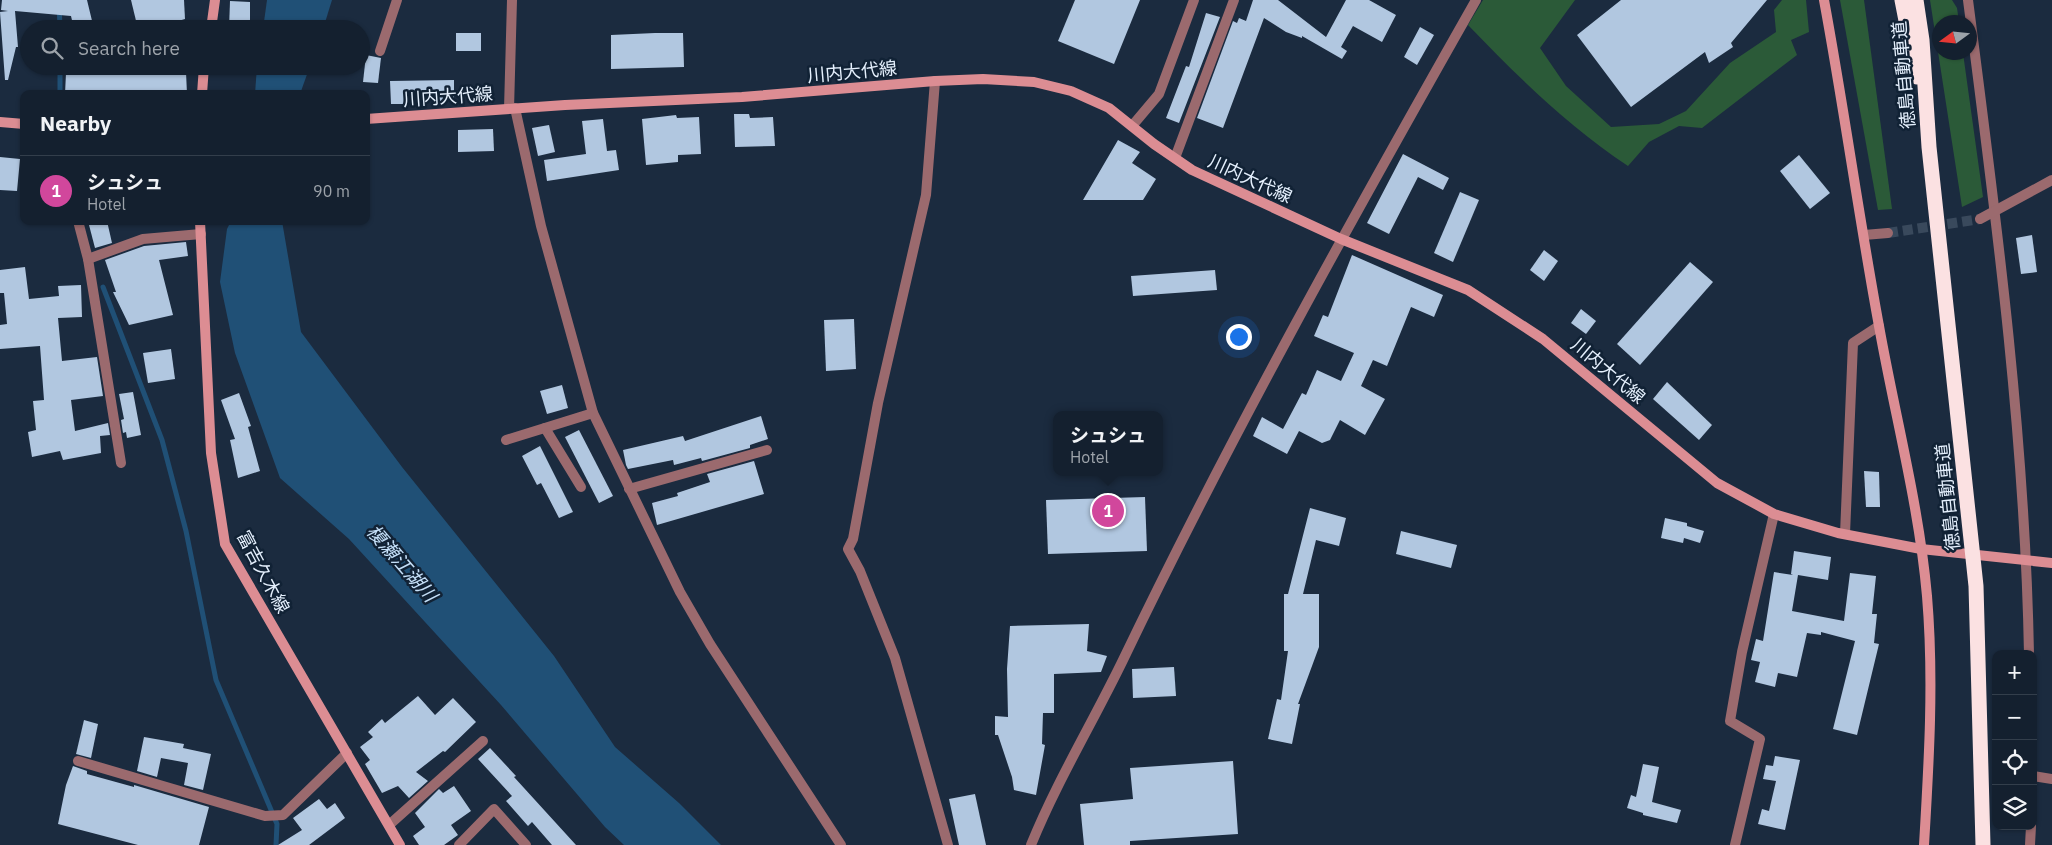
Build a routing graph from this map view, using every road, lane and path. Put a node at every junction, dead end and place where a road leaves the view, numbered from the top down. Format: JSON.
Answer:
{"nodes":[{"id":1,"x":215,"y":0,"type":"edge"},
{"id":2,"x":397,"y":0,"type":"edge"},
{"id":3,"x":512,"y":0,"type":"edge"},
{"id":4,"x":1194,"y":0,"type":"edge"},
{"id":5,"x":1234,"y":0,"type":"edge"},
{"id":6,"x":1476,"y":0,"type":"edge"},
{"id":7,"x":1824,"y":0,"type":"edge"},
{"id":8,"x":1902,"y":0,"type":"edge"},
{"id":9,"x":1916,"y":0,"type":"edge"},
{"id":10,"x":1968,"y":0,"type":"edge"},
{"id":11,"x":212,"y":20,"type":"edge"},
{"id":12,"x":380,"y":51,"type":"dead end"},
{"id":13,"x":203,"y":75,"type":"edge"},
{"id":14,"x":935,"y":81,"type":"junction"},
{"id":15,"x":202,"y":90,"type":"edge"},
{"id":16,"x":512,"y":108,"type":"junction"},
{"id":17,"x":370,"y":119,"type":"edge"},
{"id":18,"x":0,"y":122,"type":"edge"},
{"id":19,"x":20,"y":124,"type":"edge"},
{"id":20,"x":1132,"y":126,"type":"junction"},
{"id":21,"x":1929,"y":147,"type":"junction"},
{"id":22,"x":1175,"y":158,"type":"junction"},
{"id":23,"x":2052,"y":180,"type":"edge"},
{"id":24,"x":1995,"y":212,"type":"junction"},
{"id":25,"x":1980,"y":219,"type":"tunnel mouth"},
{"id":26,"x":79,"y":225,"type":"edge"},
{"id":27,"x":200,"y":225,"type":"edge"},
{"id":28,"x":1888,"y":233,"type":"tunnel mouth"},
{"id":29,"x":201,"y":234,"type":"junction"},
{"id":30,"x":1864,"y":235,"type":"junction"},
{"id":31,"x":1341,"y":239,"type":"junction"},
{"id":32,"x":88,"y":259,"type":"junction"},
{"id":33,"x":1879,"y":326,"type":"junction"},
{"id":34,"x":593,"y":413,"type":"junction"},
{"id":35,"x":545,"y":428,"type":"junction"},
{"id":36,"x":506,"y":440,"type":"dead end"},
{"id":37,"x":767,"y":450,"type":"dead end"},
{"id":38,"x":120,"y":464,"type":"dead end"},
{"id":39,"x":581,"y":488,"type":"dead end"},
{"id":40,"x":629,"y":489,"type":"junction"},
{"id":41,"x":1774,"y":514,"type":"junction"},
{"id":42,"x":1845,"y":534,"type":"junction"},
{"id":43,"x":1921,"y":549,"type":"junction"},
{"id":44,"x":2026,"y":560,"type":"junction"},
{"id":45,"x":2052,"y":563,"type":"edge"},
{"id":46,"x":2029,"y":650,"type":"edge"},
{"id":47,"x":483,"y":741,"type":"dead end"},
{"id":48,"x":347,"y":753,"type":"junction"},
{"id":49,"x":78,"y":761,"type":"dead end"},
{"id":50,"x":2037,"y":777,"type":"edge"},
{"id":51,"x":2052,"y":779,"type":"edge"},
{"id":52,"x":389,"y":825,"type":"junction"},
{"id":53,"x":2031,"y":830,"type":"edge"},
{"id":54,"x":400,"y":845,"type":"edge"},
{"id":55,"x":458,"y":845,"type":"edge"},
{"id":56,"x":526,"y":845,"type":"edge"},
{"id":57,"x":842,"y":845,"type":"edge"},
{"id":58,"x":948,"y":845,"type":"edge"},
{"id":59,"x":1032,"y":845,"type":"edge"},
{"id":60,"x":1735,"y":845,"type":"edge"},
{"id":61,"x":1924,"y":845,"type":"edge"},
{"id":62,"x":1983,"y":845,"type":"edge"},
{"id":63,"x":2030,"y":845,"type":"edge"}],
"edges":[{"from":1,"to":11,"type":"main road"},
{"from":2,"to":12,"type":"street"},
{"from":3,"to":16,"type":"street"},
{"from":4,"to":20,"type":"street"},
{"from":5,"to":22,"type":"street"},
{"from":6,"to":31,"type":"street"},
{"from":7,"to":30,"type":"main road"},
{"from":8,"to":21,"type":"highway","name":"徳島自動車道"},
{"from":9,"to":21,"type":"highway","name":"徳島自動車道"},
{"from":10,"to":24,"type":"street"},
{"from":13,"to":15,"type":"main road"},
{"from":14,"to":16,"type":"main road","name":"川内大代線"},
{"from":14,"to":20,"type":"main road","name":"川内大代線"},
{"from":14,"to":58,"type":"street"},
{"from":16,"to":17,"type":"main road","name":"川内大代線"},
{"from":16,"to":34,"type":"street"},
{"from":18,"to":19,"type":"main road"},
{"from":20,"to":22,"type":"main road","name":"川内大代線"},
{"from":21,"to":62,"type":"highway","name":"徳島自動車道"},
{"from":22,"to":31,"type":"main road","name":"川内大代線"},
{"from":23,"to":24,"type":"street"},
{"from":24,"to":25,"type":"street"},
{"from":24,"to":44,"type":"street"},
{"from":26,"to":32,"type":"street"},
{"from":27,"to":29,"type":"main road","name":"富吉久木線"},
{"from":28,"to":30,"type":"street"},
{"from":29,"to":32,"type":"street"},
{"from":29,"to":48,"type":"main road","name":"富吉久木線"},
{"from":30,"to":33,"type":"main road"},
{"from":31,"to":41,"type":"main road","name":"川内大代線"},
{"from":31,"to":59,"type":"street"},
{"from":32,"to":38,"type":"street"},
{"from":33,"to":42,"type":"street"},
{"from":33,"to":43,"type":"main road"},
{"from":34,"to":35,"type":"street"},
{"from":34,"to":40,"type":"street"},
{"from":35,"to":36,"type":"street"},
{"from":35,"to":39,"type":"street"},
{"from":37,"to":40,"type":"street"},
{"from":40,"to":57,"type":"street"},
{"from":41,"to":42,"type":"main road","name":"川内大代線"},
{"from":41,"to":60,"type":"street"},
{"from":42,"to":43,"type":"main road","name":"川内大代線"},
{"from":43,"to":44,"type":"main road","name":"川内大代線"},
{"from":43,"to":61,"type":"main road"},
{"from":44,"to":45,"type":"main road","name":"川内大代線"},
{"from":44,"to":46,"type":"street"},
{"from":47,"to":52,"type":"street"},
{"from":48,"to":49,"type":"street"},
{"from":48,"to":52,"type":"main road","name":"富吉久木線"},
{"from":50,"to":51,"type":"street"},
{"from":52,"to":54,"type":"main road","name":"富吉久木線"},
{"from":53,"to":63,"type":"street"},
{"from":55,"to":56,"type":"street"}]}
